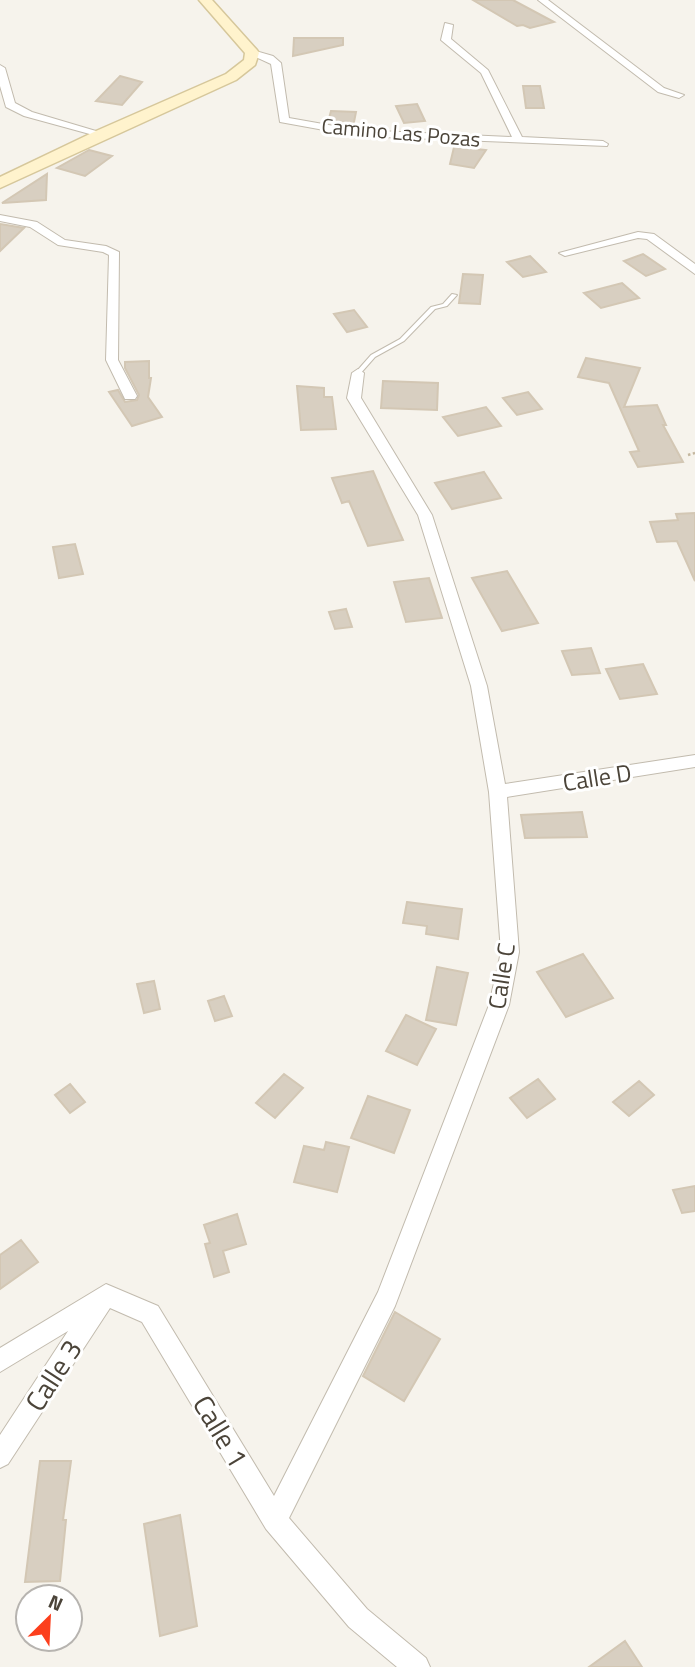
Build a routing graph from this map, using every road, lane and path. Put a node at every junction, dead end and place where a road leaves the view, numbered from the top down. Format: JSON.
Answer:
{"nodes":[{"id":1,"x":205,"y":0,"type":"edge"},
{"id":2,"x":542,"y":0,"type":"edge"},
{"id":3,"x":448,"y":25,"type":"dead end"},
{"id":4,"x":252,"y":53,"type":"junction"},
{"id":5,"x":0,"y":68,"type":"edge"},
{"id":6,"x":679,"y":95,"type":"dead end"},
{"id":7,"x":101,"y":134,"type":"junction"},
{"id":8,"x":519,"y":141,"type":"junction"},
{"id":9,"x":603,"y":144,"type":"dead end"},
{"id":10,"x":0,"y":183,"type":"edge"},
{"id":11,"x":0,"y":218,"type":"edge"},
{"id":12,"x":565,"y":253,"type":"dead end"},
{"id":13,"x":695,"y":270,"type":"edge"},
{"id":14,"x":454,"y":295,"type":"dead end"},
{"id":15,"x":358,"y":373,"type":"joint"},
{"id":16,"x":130,"y":396,"type":"dead end"},
{"id":17,"x":695,"y":453,"type":"edge"},
{"id":18,"x":688,"y":455,"type":"dead end"},
{"id":19,"x":693,"y":764,"type":"edge"},
{"id":20,"x":498,"y":792,"type":"junction"},
{"id":21,"x":106,"y":1295,"type":"junction"},
{"id":22,"x":0,"y":1361,"type":"edge"},
{"id":23,"x":0,"y":1456,"type":"edge"},
{"id":24,"x":275,"y":1520,"type":"junction"},
{"id":25,"x":416,"y":1667,"type":"edge"}],
"edges":[{"from":1,"to":4,"type":"street"},
{"from":2,"to":6,"type":"street"},
{"from":3,"to":8,"type":"street"},
{"from":4,"to":7,"type":"street"},
{"from":4,"to":8,"type":"street","name":"Camino Las Pozas"},
{"from":5,"to":7,"type":"street"},
{"from":7,"to":10,"type":"street"},
{"from":8,"to":9,"type":"street","name":"Camino Las Pozas"},
{"from":11,"to":16,"type":"street"},
{"from":12,"to":13,"type":"street"},
{"from":14,"to":15,"type":"lane"},
{"from":15,"to":20,"type":"street","name":"Calle C"},
{"from":17,"to":18,"type":"path"},
{"from":19,"to":20,"type":"street","name":"Calle D"},
{"from":20,"to":24,"type":"street","name":"Calle C"},
{"from":21,"to":22,"type":"street"},
{"from":21,"to":23,"type":"street","name":"Calle 3"},
{"from":21,"to":24,"type":"street","name":"Calle 1"},
{"from":24,"to":25,"type":"street","name":"Calle 1"}]}
